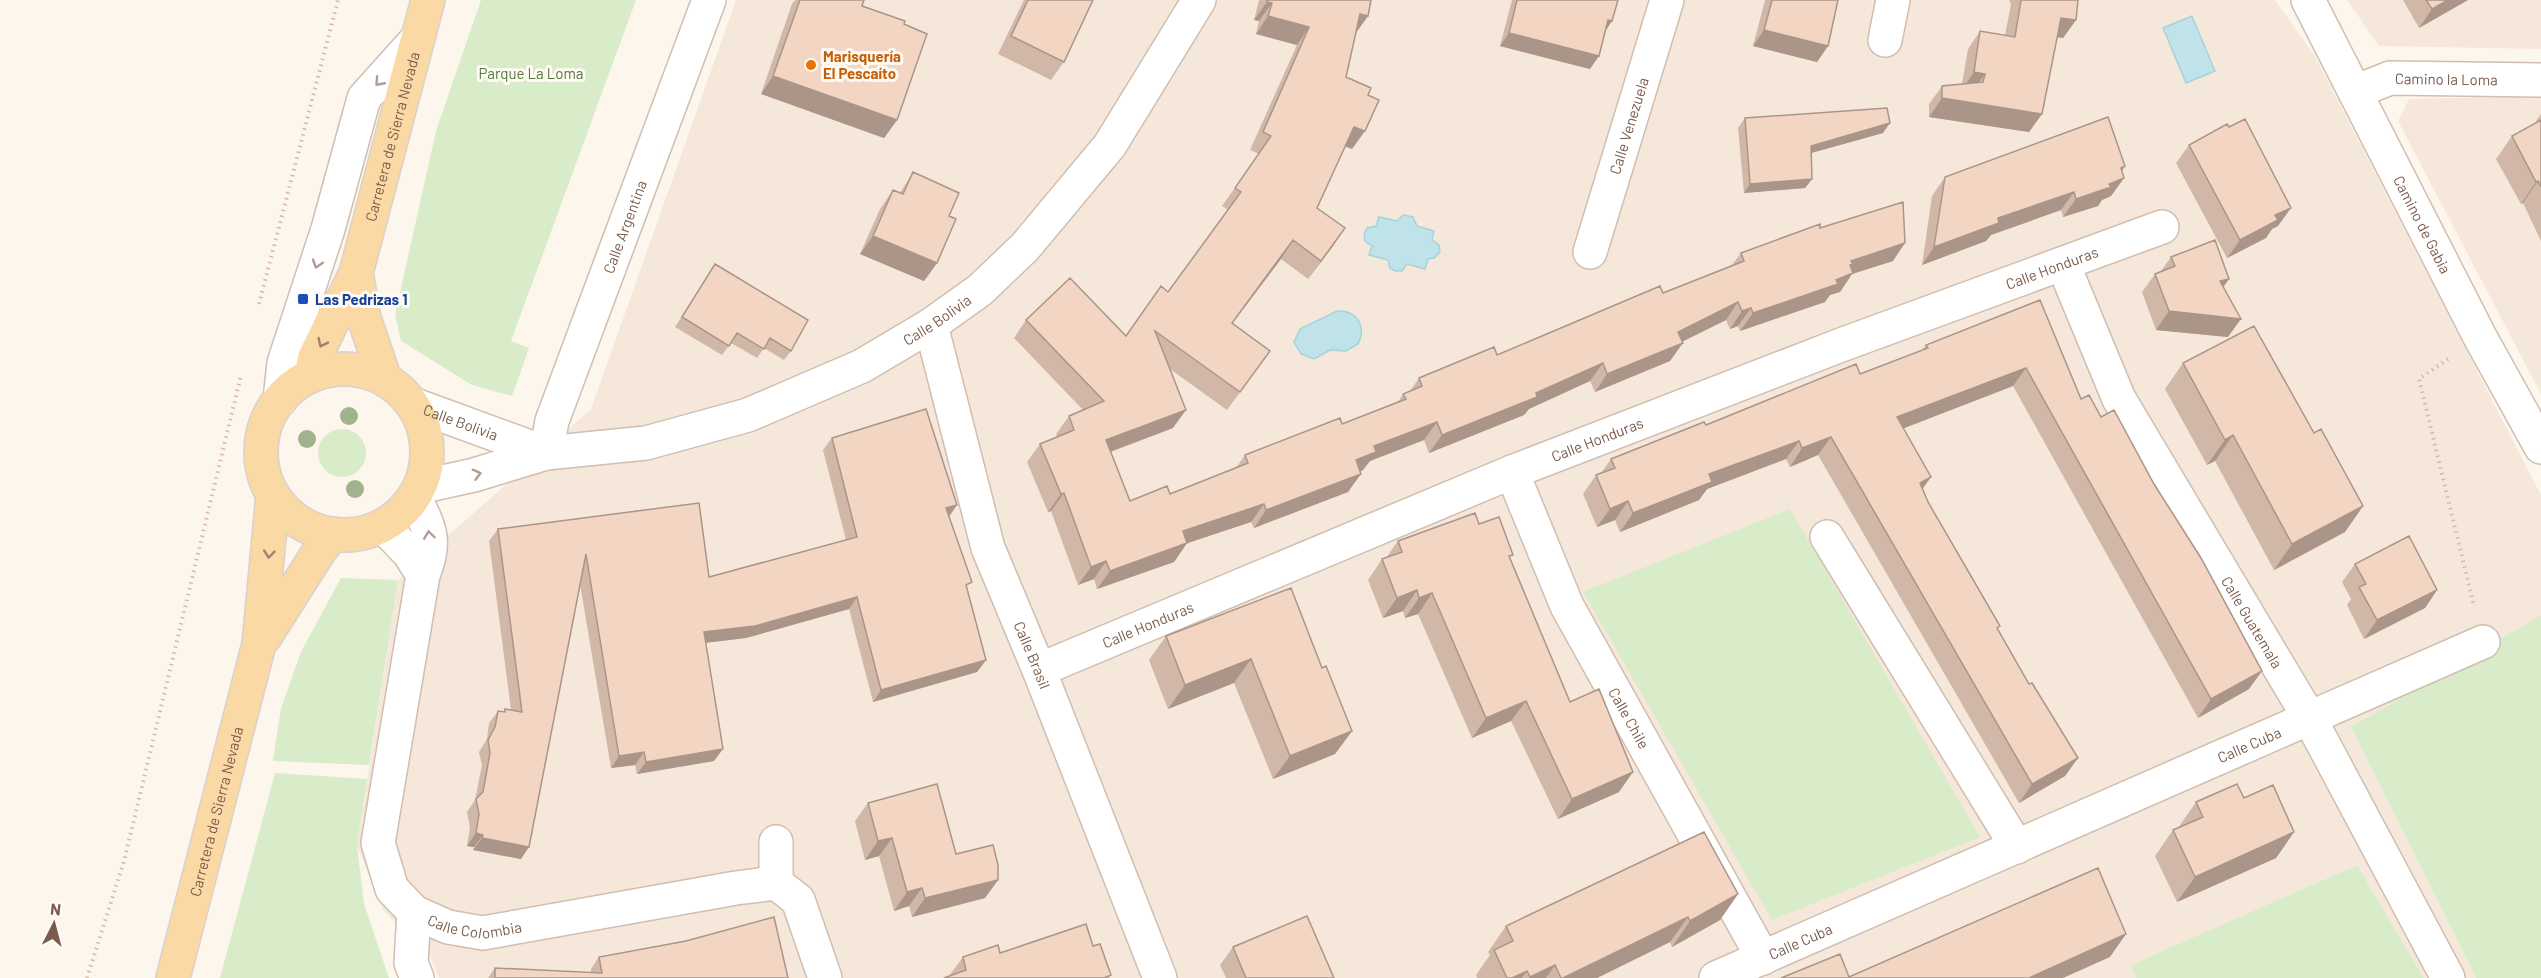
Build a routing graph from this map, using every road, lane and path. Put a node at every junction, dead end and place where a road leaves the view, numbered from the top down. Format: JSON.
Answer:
{"nodes":[{"id":1,"x":339,"y":0,"type":"edge"},
{"id":2,"x":428,"y":0,"type":"edge"},
{"id":3,"x":709,"y":0,"type":"edge"},
{"id":4,"x":1199,"y":0,"type":"edge"},
{"id":5,"x":1667,"y":0,"type":"edge"},
{"id":6,"x":1893,"y":0,"type":"edge"},
{"id":7,"x":2308,"y":0,"type":"edge"},
{"id":8,"x":418,"y":38,"type":"junction"},
{"id":9,"x":1885,"y":40,"type":"dead end"},
{"id":10,"x":2541,"y":80,"type":"edge"},
{"id":11,"x":2355,"y":92,"type":"junction"},
{"id":12,"x":2162,"y":227,"type":"dead end"},
{"id":13,"x":1590,"y":252,"type":"dead end"},
{"id":14,"x":2063,"y":264,"type":"junction"},
{"id":15,"x":356,"y":273,"type":"junction"},
{"id":16,"x":259,"y":305,"type":"dead end"},
{"id":17,"x":931,"y":325,"type":"junction"},
{"id":18,"x":2480,"y":337,"type":"junction"},
{"id":19,"x":242,"y":372,"type":"dead end"},
{"id":20,"x":311,"y":376,"type":"junction"},
{"id":21,"x":384,"y":380,"type":"junction"},
{"id":22,"x":280,"y":399,"type":"junction"},
{"id":23,"x":412,"y":404,"type":"junction"},
{"id":24,"x":2541,"y":447,"type":"edge"},
{"id":25,"x":546,"y":453,"type":"junction"},
{"id":26,"x":1512,"y":472,"type":"junction"},
{"id":27,"x":417,"y":492,"type":"junction"},
{"id":28,"x":273,"y":495,"type":"junction"},
{"id":29,"x":383,"y":526,"type":"junction"},
{"id":30,"x":333,"y":534,"type":"junction"},
{"id":31,"x":1827,"y":537,"type":"dead end"},
{"id":32,"x":423,"y":575,"type":"junction"},
{"id":33,"x":2483,"y":642,"type":"joint"},
{"id":34,"x":259,"y":644,"type":"junction"},
{"id":35,"x":1039,"y":670,"type":"junction"},
{"id":36,"x":2310,"y":719,"type":"junction"},
{"id":37,"x":776,"y":842,"type":"dead end"},
{"id":38,"x":2016,"y":848,"type":"junction"},
{"id":39,"x":776,"y":883,"type":"junction"},
{"id":40,"x":414,"y":912,"type":"junction"},
{"id":41,"x":1763,"y":958,"type":"junction"},
{"id":42,"x":87,"y":978,"type":"edge"},
{"id":43,"x":173,"y":978,"type":"edge"},
{"id":44,"x":417,"y":978,"type":"edge"},
{"id":45,"x":825,"y":978,"type":"edge"},
{"id":46,"x":1160,"y":978,"type":"edge"},
{"id":47,"x":1716,"y":978,"type":"edge"},
{"id":48,"x":2448,"y":978,"type":"edge"}],
"edges":[{"from":1,"to":16,"type":"path"},
{"from":2,"to":8,"type":"main road","name":"Carretera de Sierra Nevada"},
{"from":3,"to":25,"type":"street","name":"Calle Argentina"},
{"from":4,"to":17,"type":"street","name":"Calle Bolivia"},
{"from":5,"to":13,"type":"street","name":"Calle Venezuela"},
{"from":6,"to":9,"type":"street"},
{"from":7,"to":11,"type":"street","name":"Camino de Gabia"},
{"from":8,"to":15,"type":"main road","name":"Carretera de Sierra Nevada"},
{"from":8,"to":22,"type":"street","one_way":true},
{"from":10,"to":11,"type":"street","name":"Camino la Loma"},
{"from":11,"to":18,"type":"street","name":"Camino de Gabia"},
{"from":12,"to":14,"type":"street","name":"Calle Honduras"},
{"from":14,"to":26,"type":"street","name":"Calle Honduras"},
{"from":14,"to":36,"type":"street","name":"Calle Guatemala"},
{"from":15,"to":20,"type":"main road","name":"Carretera de Sierra Nevada","one_way":true},
{"from":15,"to":21,"type":"main road","name":"Carretera de Sierra Nevada"},
{"from":17,"to":25,"type":"street","name":"Calle Bolivia"},
{"from":17,"to":35,"type":"street","name":"Calle Brasil"},
{"from":18,"to":24,"type":"street","name":"Camino de Gabia"},
{"from":18,"to":33,"type":"path"},
{"from":19,"to":42,"type":"path"},
{"from":20,"to":21,"type":"main road"},
{"from":20,"to":22,"type":"main road"},
{"from":21,"to":23,"type":"main road"},
{"from":22,"to":28,"type":"main road"},
{"from":23,"to":25,"type":"street","name":"Calle Bolivia"},
{"from":23,"to":27,"type":"main road"},
{"from":27,"to":25,"type":"street","name":"Calle Bolivia","one_way":true},
{"from":26,"to":35,"type":"street","name":"Calle Honduras"},
{"from":26,"to":41,"type":"street","name":"Calle Chile"},
{"from":27,"to":29,"type":"main road"},
{"from":32,"to":27,"type":"street","name":"Calle Colombia","one_way":true},
{"from":28,"to":30,"type":"main road"},
{"from":28,"to":34,"type":"main road","name":"Carretera de Sierra Nevada","one_way":true},
{"from":29,"to":30,"type":"main road"},
{"from":29,"to":32,"type":"street"},
{"from":30,"to":34,"type":"main road","name":"Carretera de Sierra Nevada"},
{"from":31,"to":38,"type":"street"},
{"from":32,"to":40,"type":"street","name":"Calle Colombia"},
{"from":33,"to":36,"type":"street","name":"Calle Cuba"},
{"from":34,"to":43,"type":"main road","name":"Carretera de Sierra Nevada"},
{"from":35,"to":46,"type":"street","name":"Calle Brasil"},
{"from":36,"to":38,"type":"street","name":"Calle Cuba"},
{"from":36,"to":48,"type":"street","name":"Calle Guatemala"},
{"from":37,"to":39,"type":"street"},
{"from":38,"to":41,"type":"street","name":"Calle Cuba"},
{"from":39,"to":40,"type":"street","name":"Calle Colombia"},
{"from":39,"to":45,"type":"street"},
{"from":40,"to":44,"type":"street"},
{"from":41,"to":47,"type":"street","name":"Calle Cuba"}]}
